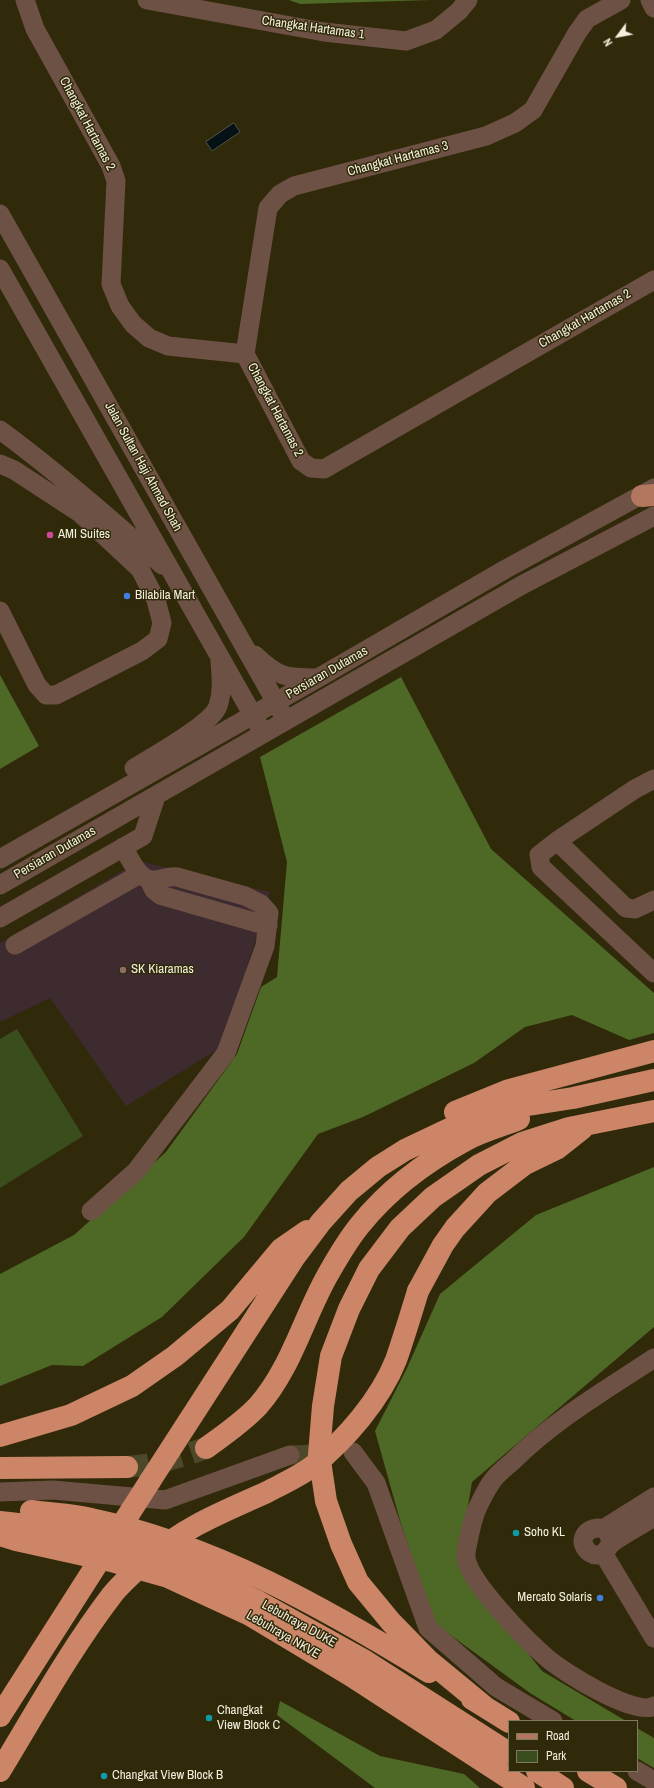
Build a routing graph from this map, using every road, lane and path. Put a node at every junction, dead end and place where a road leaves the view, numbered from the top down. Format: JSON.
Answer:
{"nodes":[{"id":1,"x":25,"y":0,"type":"edge"},
{"id":2,"x":147,"y":0,"type":"edge"},
{"id":3,"x":468,"y":0,"type":"edge"},
{"id":4,"x":621,"y":0,"type":"edge"},
{"id":5,"x":650,"y":0,"type":"edge"},
{"id":6,"x":654,"y":8,"type":"edge"},
{"id":7,"x":0,"y":214,"type":"edge"},
{"id":8,"x":0,"y":269,"type":"edge"},
{"id":9,"x":654,"y":280,"type":"edge"},
{"id":10,"x":245,"y":354,"type":"junction"},
{"id":11,"x":0,"y":430,"type":"edge"},
{"id":12,"x":0,"y":464,"type":"edge"},
{"id":13,"x":650,"y":493,"type":"edge"},
{"id":14,"x":134,"y":504,"type":"junction"},
{"id":15,"x":85,"y":508,"type":"junction"},
{"id":16,"x":654,"y":516,"type":"edge"},
{"id":17,"x":107,"y":526,"type":"junction"},
{"id":18,"x":175,"y":577,"type":"junction"},
{"id":19,"x":0,"y":611,"type":"edge"},
{"id":20,"x":244,"y":645,"type":"junction"},
{"id":21,"x":220,"y":657,"type":"junction"},
{"id":22,"x":318,"y":678,"type":"junction"},
{"id":23,"x":276,"y":702,"type":"junction"},
{"id":24,"x":253,"y":715,"type":"junction"},
{"id":25,"x":286,"y":721,"type":"junction"},
{"id":26,"x":264,"y":734,"type":"junction"},
{"id":27,"x":654,"y":779,"type":"edge"},
{"id":28,"x":156,"y":796,"type":"junction"},
{"id":29,"x":81,"y":813,"type":"junction"},
{"id":30,"x":557,"y":841,"type":"junction"},
{"id":31,"x":123,"y":847,"type":"junction"},
{"id":32,"x":0,"y":859,"type":"edge"},
{"id":33,"x":144,"y":877,"type":"junction"},
{"id":34,"x":0,"y":885,"type":"edge"},
{"id":35,"x":654,"y":900,"type":"edge"},
{"id":36,"x":0,"y":918,"type":"edge"},
{"id":37,"x":14,"y":945,"type":"dead end"},
{"id":38,"x":654,"y":973,"type":"edge"},
{"id":39,"x":654,"y":1051,"type":"edge"},
{"id":40,"x":654,"y":1080,"type":"edge"},
{"id":41,"x":573,"y":1098,"type":"junction"},
{"id":42,"x":654,"y":1111,"type":"edge"},
{"id":43,"x":588,"y":1124,"type":"junction"},
{"id":44,"x":431,"y":1137,"type":"junction"},
{"id":45,"x":91,"y":1211,"type":"dead end"},
{"id":46,"x":321,"y":1222,"type":"junction"},
{"id":47,"x":654,"y":1358,"type":"edge"},
{"id":48,"x":0,"y":1436,"type":"edge"},
{"id":49,"x":206,"y":1448,"type":"tunnel mouth"},
{"id":50,"x":354,"y":1452,"type":"dead end"},
{"id":51,"x":290,"y":1455,"type":"tunnel mouth"},
{"id":52,"x":127,"y":1467,"type":"tunnel mouth"},
{"id":53,"x":0,"y":1468,"type":"edge"},
{"id":54,"x":0,"y":1492,"type":"edge"},
{"id":55,"x":654,"y":1497,"type":"edge"},
{"id":56,"x":0,"y":1508,"type":"edge"},
{"id":57,"x":654,"y":1517,"type":"edge"},
{"id":58,"x":0,"y":1522,"type":"edge"},
{"id":59,"x":5,"y":1539,"type":"edge"},
{"id":60,"x":605,"y":1542,"type":"junction"},
{"id":61,"x":654,"y":1638,"type":"edge"},
{"id":62,"x":512,"y":1696,"type":"junction"},
{"id":63,"x":599,"y":1701,"type":"dead end"},
{"id":64,"x":485,"y":1707,"type":"junction"},
{"id":65,"x":653,"y":1707,"type":"edge"},
{"id":66,"x":0,"y":1716,"type":"edge"},
{"id":67,"x":552,"y":1720,"type":"edge"},
{"id":68,"x":508,"y":1721,"type":"edge"},
{"id":69,"x":508,"y":1752,"type":"edge"},
{"id":70,"x":0,"y":1771,"type":"edge"},
{"id":71,"x":539,"y":1772,"type":"edge"},
{"id":72,"x":590,"y":1772,"type":"edge"},
{"id":73,"x":638,"y":1772,"type":"edge"},
{"id":74,"x":654,"y":1781,"type":"edge"},
{"id":75,"x":524,"y":1788,"type":"edge"},
{"id":76,"x":563,"y":1788,"type":"edge"},
{"id":77,"x":616,"y":1788,"type":"edge"}],
"edges":[{"from":1,"to":10,"type":"street","name":"Changkat Hartamas 2"},
{"from":2,"to":3,"type":"street","name":"Changkat Hartamas 1"},
{"from":4,"to":10,"type":"street","name":"Changkat Hartamas 3"},
{"from":5,"to":6,"type":"street"},
{"from":7,"to":20,"type":"street","name":"Jalan Sultan Haji Ahmad Shah"},
{"from":8,"to":14,"type":"street","name":"Jalan Sultan Haji Ahmad Shah"},
{"from":9,"to":10,"type":"street","name":"Changkat Hartamas 2"},
{"from":11,"to":15,"type":"street"},
{"from":12,"to":15,"type":"street"},
{"from":13,"to":22,"type":"street","name":"Persiaran Dutamas"},
{"from":14,"to":15,"type":"street"},
{"from":14,"to":18,"type":"street","name":"Jalan Sultan Haji Ahmad Shah"},
{"from":15,"to":17,"type":"street"},
{"from":16,"to":25,"type":"street","name":"Persiaran Dutamas"},
{"from":17,"to":18,"type":"street"},
{"from":17,"to":19,"type":"street"},
{"from":18,"to":21,"type":"street","name":"Jalan Sultan Haji Ahmad Shah"},
{"from":20,"to":22,"type":"street"},
{"from":20,"to":23,"type":"street","name":"Jalan Sultan Haji Ahmad Shah"},
{"from":21,"to":24,"type":"street","name":"Jalan Sultan Haji Ahmad Shah"},
{"from":21,"to":29,"type":"street"},
{"from":22,"to":23,"type":"street","name":"Persiaran Dutamas"},
{"from":23,"to":24,"type":"street","name":"Persiaran Dutamas"},
{"from":23,"to":25,"type":"street","name":"Jalan Sultan Haji Ahmad Shah"},
{"from":24,"to":26,"type":"street","name":"Jalan Sultan Haji Ahmad Shah"},
{"from":24,"to":29,"type":"street","name":"Persiaran Dutamas"},
{"from":25,"to":26,"type":"street","name":"Persiaran Dutamas"},
{"from":26,"to":28,"type":"street","name":"Persiaran Dutamas"},
{"from":27,"to":30,"type":"street"},
{"from":28,"to":31,"type":"street"},
{"from":28,"to":34,"type":"street","name":"Persiaran Dutamas"},
{"from":29,"to":32,"type":"street","name":"Persiaran Dutamas"},
{"from":30,"to":35,"type":"street"},
{"from":30,"to":38,"type":"street"},
{"from":31,"to":33,"type":"street"},
{"from":31,"to":36,"type":"street"},
{"from":33,"to":37,"type":"street"},
{"from":33,"to":45,"type":"street"},
{"from":39,"to":44,"type":"highway"},
{"from":40,"to":41,"type":"highway"},
{"from":41,"to":44,"type":"highway"},
{"from":41,"to":49,"type":"highway"},
{"from":42,"to":43,"type":"highway"},
{"from":43,"to":64,"type":"highway"},
{"from":43,"to":70,"type":"highway","bridge":true},
{"from":44,"to":46,"type":"highway"},
{"from":46,"to":48,"type":"highway"},
{"from":46,"to":66,"type":"highway","bridge":true},
{"from":47,"to":65,"type":"street"},
{"from":50,"to":62,"type":"street"},
{"from":51,"to":54,"type":"street"},
{"from":52,"to":53,"type":"highway"},
{"from":55,"to":60,"type":"street"},
{"from":56,"to":64,"type":"highway","name":"Lebuhraya DUKE"},
{"from":57,"to":60,"type":"street"},
{"from":58,"to":69,"type":"highway","name":"Lebuhraya DUKE"},
{"from":59,"to":75,"type":"highway","name":"Lebuhraya NKVE"},
{"from":60,"to":61,"type":"street"},
{"from":62,"to":64,"type":"street"},
{"from":62,"to":67,"type":"street"},
{"from":63,"to":65,"type":"street"},
{"from":64,"to":68,"type":"highway"},
{"from":71,"to":76,"type":"highway"},
{"from":72,"to":77,"type":"highway"},
{"from":73,"to":74,"type":"street"}]}
